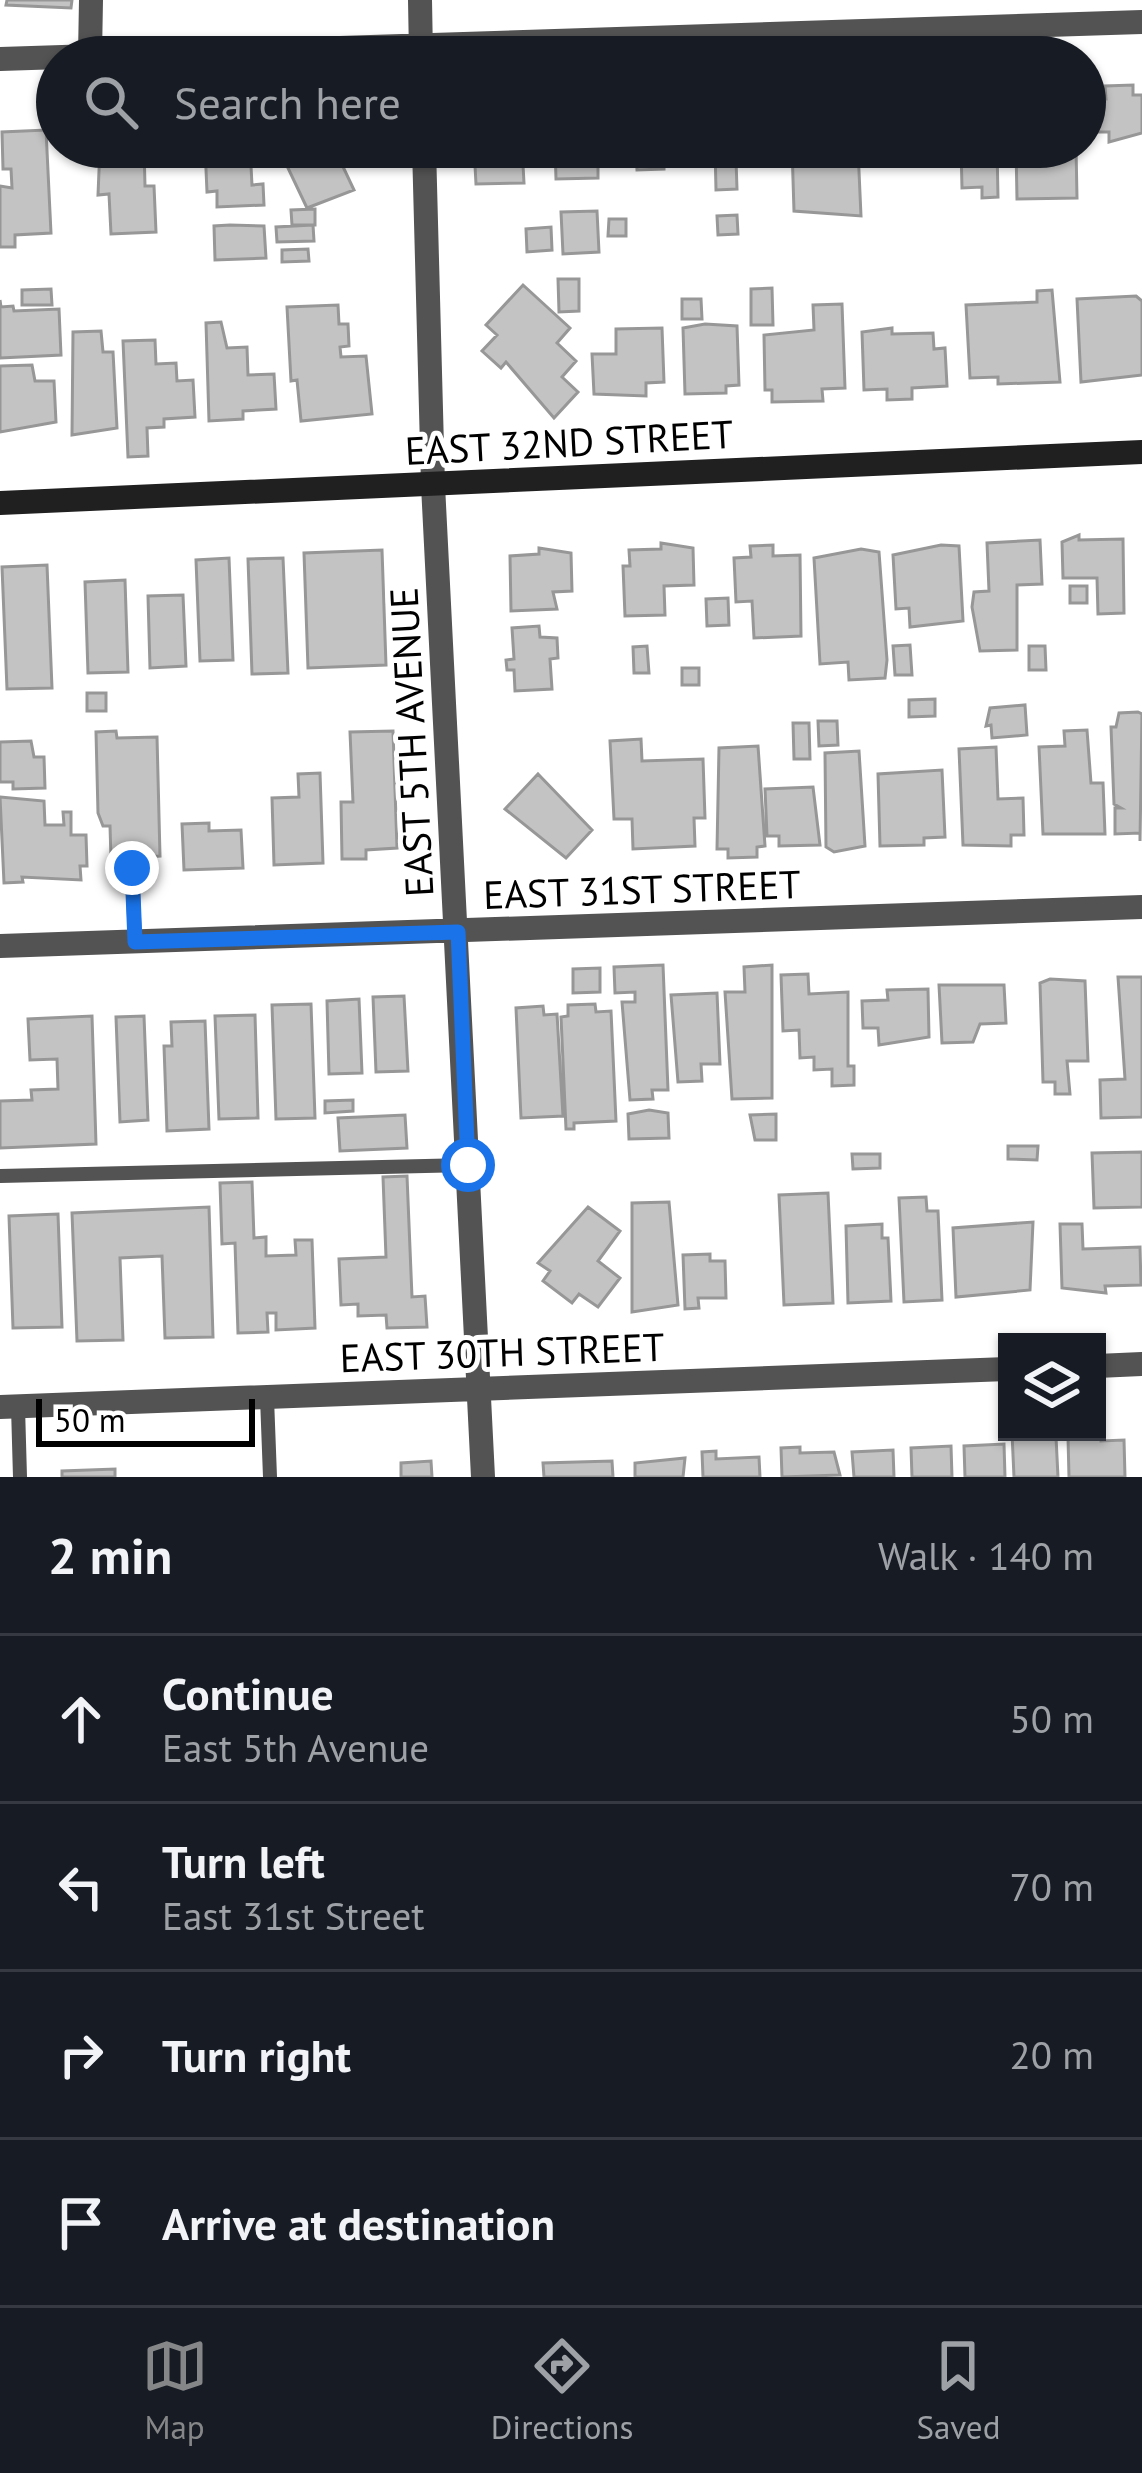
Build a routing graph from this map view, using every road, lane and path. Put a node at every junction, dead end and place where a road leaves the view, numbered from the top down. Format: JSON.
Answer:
{"nodes":[{"id":1,"x":91,"y":0,"type":"edge"},
{"id":2,"x":420,"y":0,"type":"edge"},
{"id":3,"x":1142,"y":22,"type":"edge"},
{"id":4,"x":90,"y":36,"type":"edge"},
{"id":5,"x":421,"y":36,"type":"edge"},
{"id":6,"x":782,"y":36,"type":"edge"},
{"id":7,"x":36,"y":57,"type":"edge"},
{"id":8,"x":0,"y":58,"type":"edge"},
{"id":9,"x":425,"y":168,"type":"edge"},
{"id":10,"x":1142,"y":452,"type":"edge"},
{"id":11,"x":433,"y":485,"type":"junction"},
{"id":12,"x":0,"y":503,"type":"edge"},
{"id":13,"x":132,"y":868,"type":"dead end"},
{"id":14,"x":1142,"y":907,"type":"edge"},
{"id":15,"x":458,"y":932,"type":"junction"},
{"id":16,"x":135,"y":942,"type":"junction"},
{"id":17,"x":0,"y":946,"type":"edge"},
{"id":18,"x":468,"y":1165,"type":"junction"},
{"id":19,"x":0,"y":1176,"type":"edge"},
{"id":20,"x":1142,"y":1364,"type":"edge"},
{"id":21,"x":1106,"y":1366,"type":"edge"},
{"id":22,"x":998,"y":1369,"type":"edge"},
{"id":23,"x":479,"y":1389,"type":"junction"},
{"id":24,"x":267,"y":1397,"type":"junction"},
{"id":25,"x":9,"y":1407,"type":"edge"},
{"id":26,"x":20,"y":1477,"type":"edge"},
{"id":27,"x":270,"y":1477,"type":"edge"},
{"id":28,"x":483,"y":1477,"type":"edge"}],
"edges":[{"from":1,"to":4,"type":"street"},
{"from":2,"to":5,"type":"street"},
{"from":3,"to":6,"type":"street"},
{"from":7,"to":8,"type":"street"},
{"from":9,"to":11,"type":"street","name":"EAST 5TH AVENUE"},
{"from":10,"to":11,"type":"street","name":"EAST 32ND STREET"},
{"from":11,"to":12,"type":"street","name":"EAST 32ND STREET"},
{"from":11,"to":15,"type":"street","name":"EAST 5TH AVENUE"},
{"from":13,"to":16,"type":"lane"},
{"from":14,"to":15,"type":"street","name":"EAST 31ST STREET"},
{"from":15,"to":16,"type":"street","name":"EAST 31ST STREET"},
{"from":15,"to":18,"type":"street","name":"EAST 5TH AVENUE"},
{"from":16,"to":17,"type":"street","name":"EAST 31ST STREET"},
{"from":18,"to":19,"type":"lane"},
{"from":18,"to":23,"type":"street","name":"EAST 5TH AVENUE"},
{"from":20,"to":21,"type":"street"},
{"from":22,"to":23,"type":"street","name":"EAST 30TH STREET"},
{"from":23,"to":24,"type":"street","name":"EAST 30TH STREET"},
{"from":23,"to":28,"type":"street","name":"EAST 5TH AVENUE"},
{"from":24,"to":25,"type":"street","name":"EAST 30TH STREET"},
{"from":24,"to":27,"type":"lane"},
{"from":25,"to":26,"type":"lane"}]}
